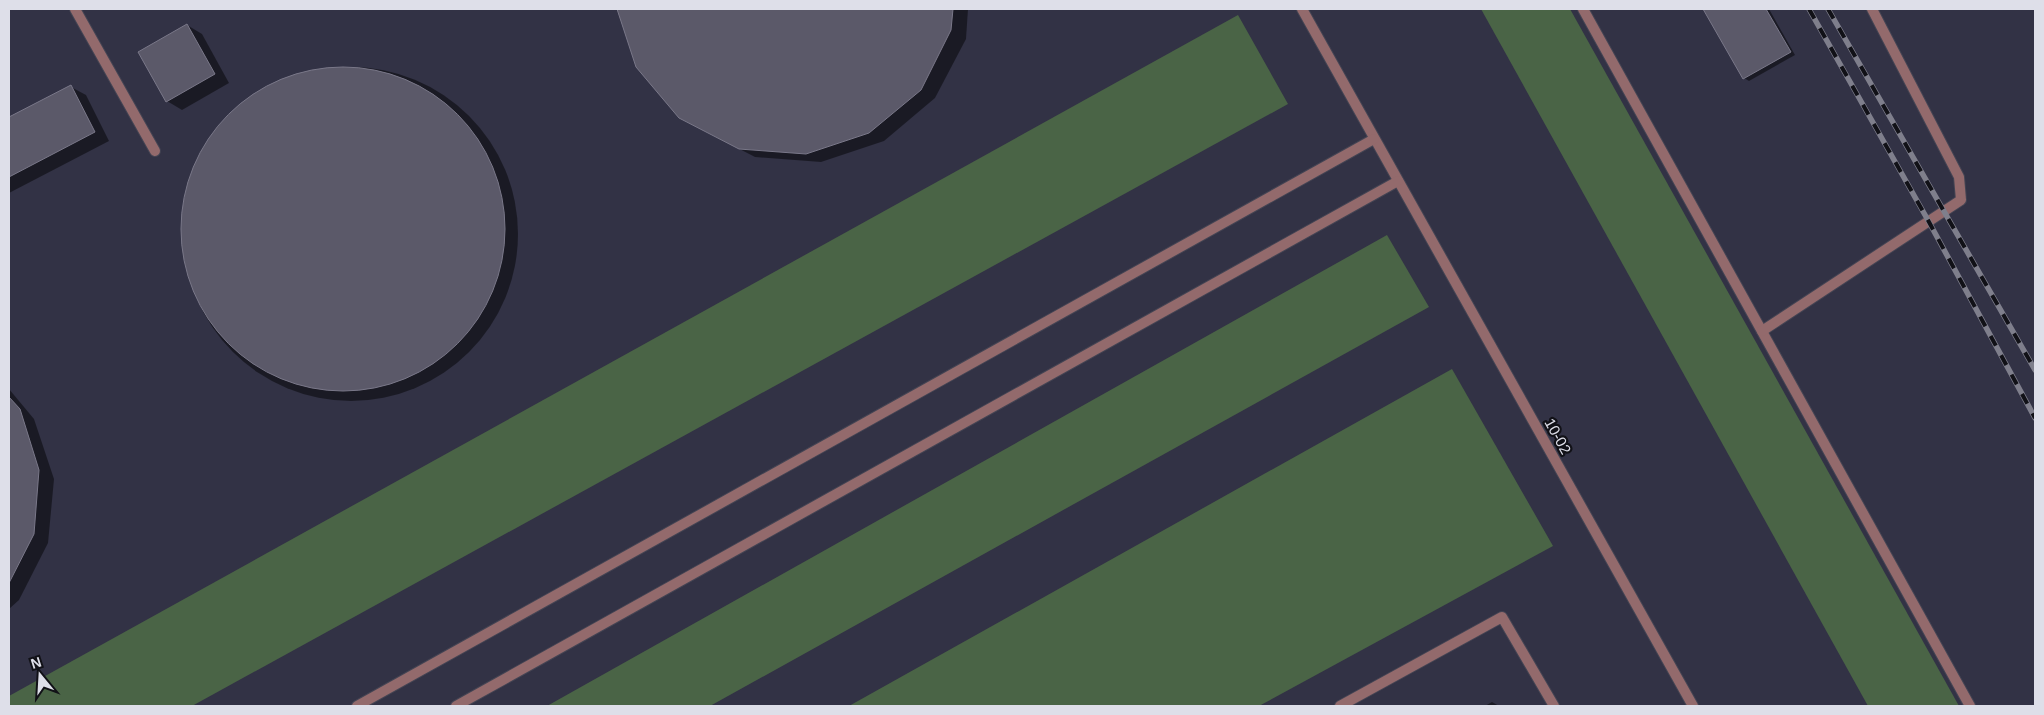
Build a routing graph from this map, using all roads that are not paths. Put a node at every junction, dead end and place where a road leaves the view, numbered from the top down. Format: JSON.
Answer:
{"nodes":[{"id":1,"x":75,"y":9,"type":"edge"},
{"id":2,"x":1302,"y":9,"type":"edge"},
{"id":3,"x":1583,"y":9,"type":"edge"},
{"id":4,"x":1872,"y":9,"type":"edge"},
{"id":5,"x":1374,"y":139,"type":"junction"},
{"id":6,"x":156,"y":151,"type":"dead end"},
{"id":7,"x":1398,"y":180,"type":"junction"},
{"id":8,"x":1762,"y":331,"type":"junction"},
{"id":9,"x":357,"y":706,"type":"edge"},
{"id":10,"x":456,"y":706,"type":"edge"},
{"id":11,"x":1340,"y":706,"type":"edge"},
{"id":12,"x":1554,"y":706,"type":"edge"},
{"id":13,"x":1693,"y":706,"type":"edge"},
{"id":14,"x":1970,"y":706,"type":"edge"}],
"edges":[{"from":1,"to":6,"type":"lane"},
{"from":2,"to":5,"type":"lane","name":"10-02"},
{"from":3,"to":8,"type":"lane"},
{"from":4,"to":8,"type":"lane"},
{"from":5,"to":7,"type":"lane","name":"10-02"},
{"from":5,"to":9,"type":"lane"},
{"from":7,"to":10,"type":"lane"},
{"from":7,"to":13,"type":"lane","name":"10-02"},
{"from":8,"to":14,"type":"lane"},
{"from":11,"to":12,"type":"lane"}]}
